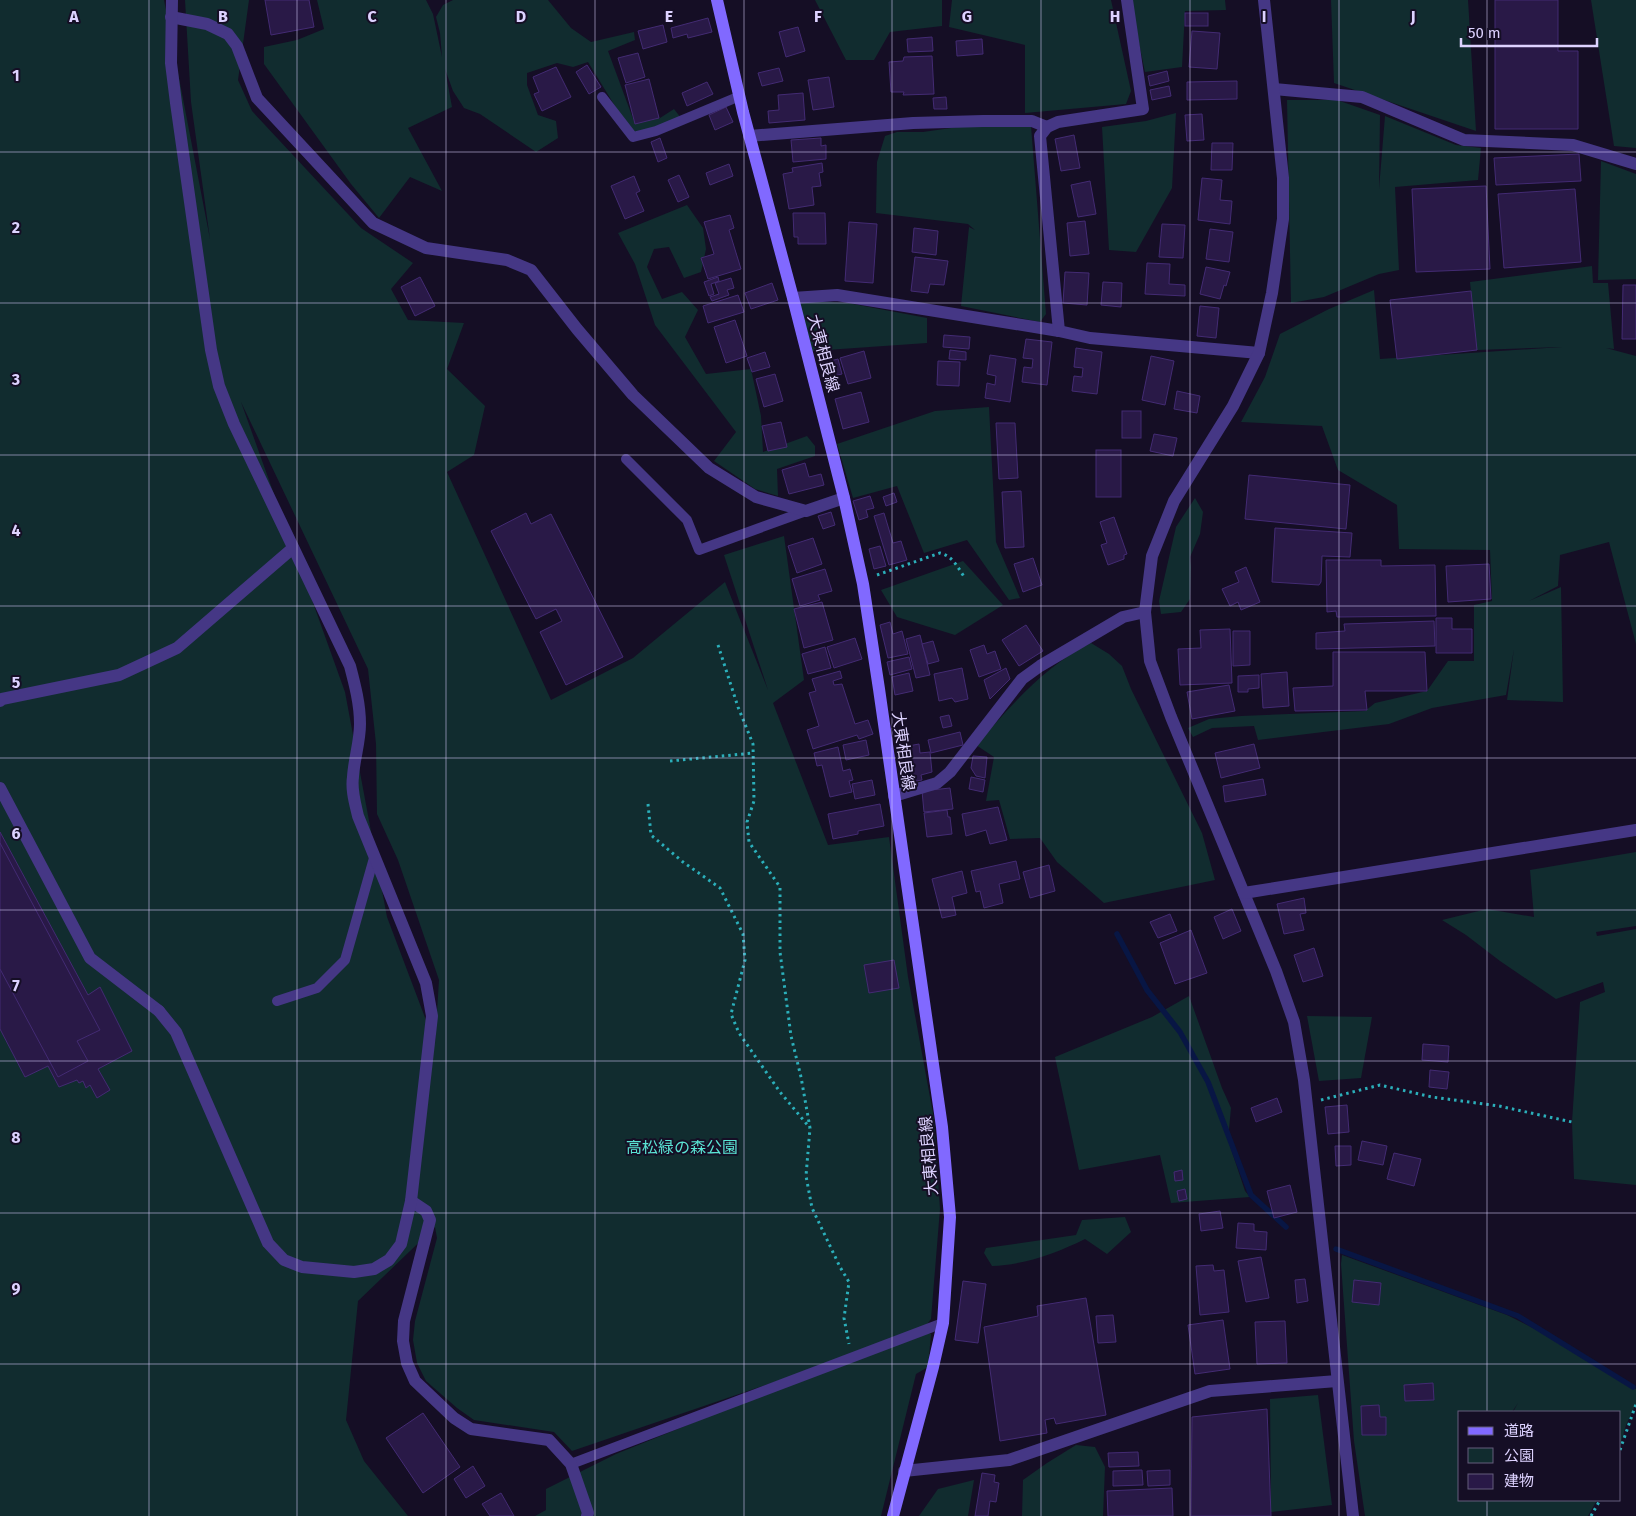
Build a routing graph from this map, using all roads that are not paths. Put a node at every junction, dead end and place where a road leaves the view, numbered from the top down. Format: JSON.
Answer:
{"nodes":[{"id":1,"x":172,"y":0,"type":"edge"},
{"id":2,"x":717,"y":0,"type":"edge"},
{"id":3,"x":1127,"y":0,"type":"edge"},
{"id":4,"x":1264,"y":0,"type":"edge"},
{"id":5,"x":171,"y":17,"type":"junction"},
{"id":6,"x":1274,"y":89,"type":"junction"},
{"id":7,"x":740,"y":96,"type":"junction"},
{"id":8,"x":602,"y":97,"type":"dead end"},
{"id":9,"x":1047,"y":127,"type":"junction"},
{"id":10,"x":750,"y":136,"type":"junction"},
{"id":11,"x":1636,"y":164,"type":"edge"},
{"id":12,"x":793,"y":298,"type":"junction"},
{"id":13,"x":1059,"y":330,"type":"junction"},
{"id":14,"x":1259,"y":353,"type":"junction"},
{"id":15,"x":626,"y":459,"type":"dead end"},
{"id":16,"x":844,"y":498,"type":"junction"},
{"id":17,"x":806,"y":511,"type":"junction"},
{"id":18,"x":293,"y":548,"type":"junction"},
{"id":19,"x":1145,"y":612,"type":"junction"},
{"id":20,"x":0,"y":701,"type":"edge"},
{"id":21,"x":0,"y":788,"type":"edge"},
{"id":22,"x":894,"y":796,"type":"junction"},
{"id":23,"x":1636,"y":830,"type":"edge"},
{"id":24,"x":374,"y":858,"type":"junction"},
{"id":25,"x":1244,"y":893,"type":"junction"},
{"id":26,"x":277,"y":1000,"type":"dead end"},
{"id":27,"x":411,"y":1201,"type":"junction"},
{"id":28,"x":944,"y":1323,"type":"junction"},
{"id":29,"x":1337,"y":1381,"type":"junction"},
{"id":30,"x":571,"y":1464,"type":"junction"},
{"id":31,"x":904,"y":1471,"type":"junction"},
{"id":32,"x":587,"y":1516,"type":"edge"},
{"id":33,"x":893,"y":1516,"type":"edge"},
{"id":34,"x":1353,"y":1516,"type":"edge"}],
"edges":[{"from":1,"to":5,"type":"street"},
{"from":2,"to":7,"type":"main road","name":"大東相良線"},
{"from":3,"to":9,"type":"street"},
{"from":4,"to":6,"type":"street"},
{"from":5,"to":17,"type":"street"},
{"from":5,"to":18,"type":"street"},
{"from":6,"to":11,"type":"street"},
{"from":6,"to":14,"type":"street"},
{"from":7,"to":8,"type":"lane"},
{"from":7,"to":10,"type":"main road","name":"大東相良線"},
{"from":9,"to":10,"type":"street"},
{"from":9,"to":13,"type":"street"},
{"from":10,"to":12,"type":"main road","name":"大東相良線"},
{"from":12,"to":13,"type":"street"},
{"from":12,"to":16,"type":"main road","name":"大東相良線"},
{"from":13,"to":14,"type":"street"},
{"from":14,"to":19,"type":"street"},
{"from":15,"to":17,"type":"lane"},
{"from":16,"to":17,"type":"street"},
{"from":16,"to":22,"type":"main road","name":"大東相良線"},
{"from":18,"to":20,"type":"street"},
{"from":18,"to":24,"type":"street"},
{"from":19,"to":22,"type":"street"},
{"from":19,"to":25,"type":"street"},
{"from":21,"to":27,"type":"street"},
{"from":22,"to":28,"type":"main road","name":"大東相良線"},
{"from":23,"to":25,"type":"street"},
{"from":24,"to":26,"type":"lane"},
{"from":24,"to":27,"type":"street"},
{"from":25,"to":29,"type":"street"},
{"from":27,"to":30,"type":"street"},
{"from":28,"to":30,"type":"lane"},
{"from":28,"to":31,"type":"main road","name":"大東相良線"},
{"from":29,"to":31,"type":"street"},
{"from":29,"to":34,"type":"street"},
{"from":30,"to":32,"type":"street"},
{"from":31,"to":33,"type":"main road","name":"大東相良線"}]}
